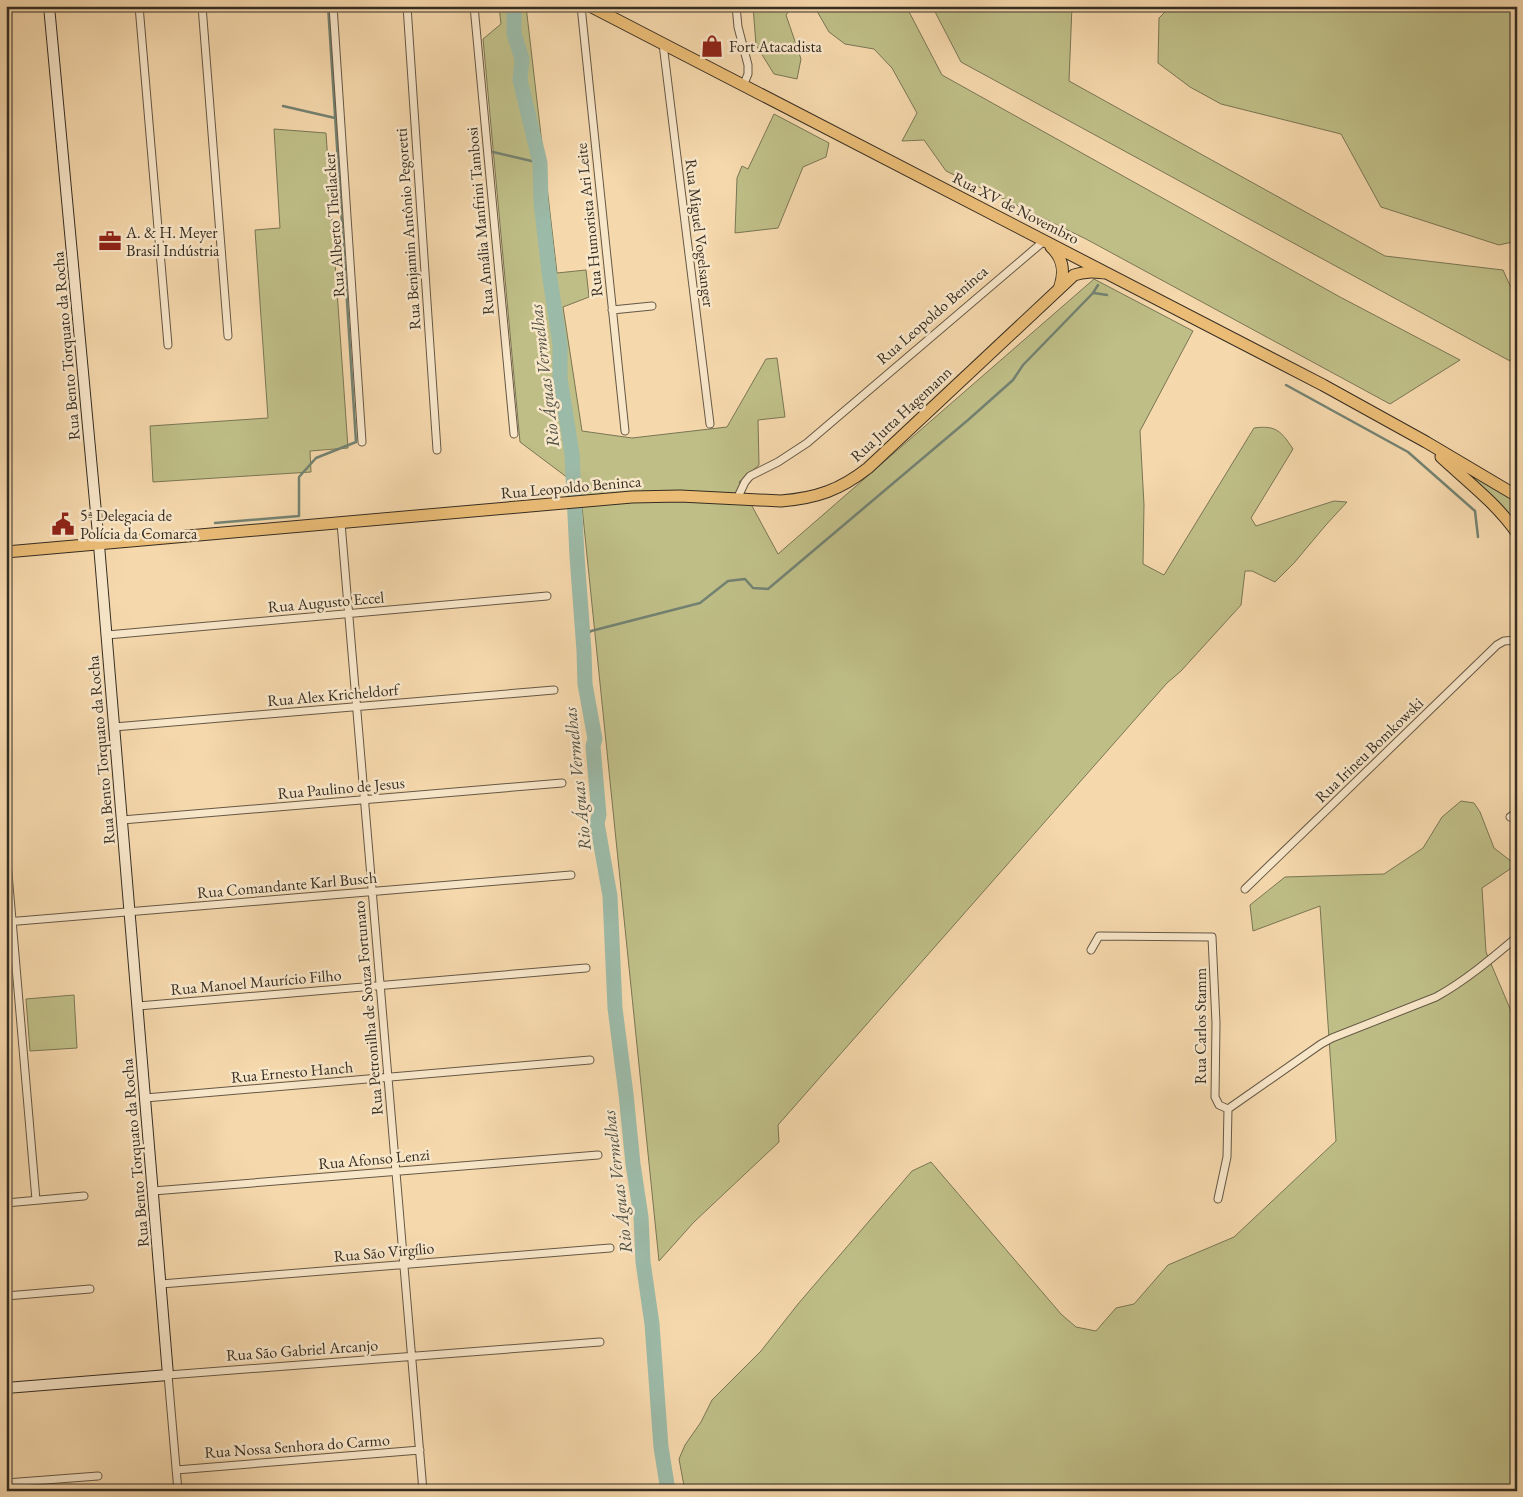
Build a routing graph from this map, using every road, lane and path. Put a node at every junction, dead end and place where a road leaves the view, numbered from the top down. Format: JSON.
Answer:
{"nodes":[{"id":1,"x":49,"y":6,"type":"edge"},
{"id":2,"x":140,"y":6,"type":"edge"},
{"id":3,"x":202,"y":6,"type":"edge"},
{"id":4,"x":333,"y":6,"type":"edge"},
{"id":5,"x":407,"y":6,"type":"edge"},
{"id":6,"x":474,"y":6,"type":"edge"},
{"id":7,"x":581,"y":6,"type":"edge"},
{"id":8,"x":590,"y":6,"type":"edge"},
{"id":9,"x":736,"y":6,"type":"edge"},
{"id":10,"x":663,"y":44,"type":"junction"},
{"id":11,"x":743,"y":86,"type":"junction"},
{"id":12,"x":1044,"y":241,"type":"junction"},
{"id":13,"x":1105,"y":273,"type":"junction"},
{"id":14,"x":1059,"y":289,"type":"junction"},
{"id":15,"x":652,"y":306,"type":"dead end"},
{"id":16,"x":612,"y":310,"type":"junction"},
{"id":17,"x":228,"y":336,"type":"dead end"},
{"id":18,"x":168,"y":345,"type":"dead end"},
{"id":19,"x":710,"y":424,"type":"dead end"},
{"id":20,"x":625,"y":431,"type":"dead end"},
{"id":21,"x":514,"y":434,"type":"dead end"},
{"id":22,"x":362,"y":442,"type":"dead end"},
{"id":23,"x":1426,"y":442,"type":"junction"},
{"id":24,"x":437,"y":450,"type":"dead end"},
{"id":25,"x":1517,"y":496,"type":"edge"},
{"id":26,"x":737,"y":499,"type":"junction"},
{"id":27,"x":341,"y":523,"type":"junction"},
{"id":28,"x":1517,"y":532,"type":"edge"},
{"id":29,"x":99,"y":545,"type":"junction"},
{"id":30,"x":6,"y":552,"type":"edge"},
{"id":31,"x":547,"y":596,"type":"dead end"},
{"id":32,"x":349,"y":614,"type":"junction"},
{"id":33,"x":107,"y":635,"type":"junction"},
{"id":34,"x":1517,"y":640,"type":"edge"},
{"id":35,"x":554,"y":690,"type":"dead end"},
{"id":36,"x":357,"y":707,"type":"junction"},
{"id":37,"x":114,"y":727,"type":"junction"},
{"id":38,"x":562,"y":783,"type":"dead end"},
{"id":39,"x":364,"y":800,"type":"junction"},
{"id":40,"x":122,"y":820,"type":"junction"},
{"id":41,"x":6,"y":850,"type":"edge"},
{"id":42,"x":571,"y":875,"type":"dead end"},
{"id":43,"x":1245,"y":889,"type":"dead end"},
{"id":44,"x":372,"y":891,"type":"junction"},
{"id":45,"x":130,"y":912,"type":"junction"},
{"id":46,"x":9,"y":922,"type":"edge"},
{"id":47,"x":1517,"y":938,"type":"edge"},
{"id":48,"x":1091,"y":950,"type":"dead end"},
{"id":49,"x":586,"y":968,"type":"dead end"},
{"id":50,"x":380,"y":985,"type":"junction"},
{"id":51,"x":138,"y":1006,"type":"junction"},
{"id":52,"x":590,"y":1060,"type":"dead end"},
{"id":53,"x":388,"y":1077,"type":"junction"},
{"id":54,"x":145,"y":1098,"type":"junction"},
{"id":55,"x":1228,"y":1109,"type":"junction"},
{"id":56,"x":598,"y":1155,"type":"dead end"},
{"id":57,"x":396,"y":1171,"type":"junction"},
{"id":58,"x":153,"y":1191,"type":"junction"},
{"id":59,"x":84,"y":1196,"type":"dead end"},
{"id":60,"x":1218,"y":1199,"type":"dead end"},
{"id":61,"x":36,"y":1200,"type":"junction"},
{"id":62,"x":6,"y":1203,"type":"edge"},
{"id":63,"x":610,"y":1248,"type":"dead end"},
{"id":64,"x":404,"y":1264,"type":"junction"},
{"id":65,"x":161,"y":1284,"type":"junction"},
{"id":66,"x":90,"y":1289,"type":"dead end"},
{"id":67,"x":6,"y":1296,"type":"edge"},
{"id":68,"x":600,"y":1342,"type":"dead end"},
{"id":69,"x":412,"y":1356,"type":"junction"},
{"id":70,"x":168,"y":1376,"type":"junction"},
{"id":71,"x":6,"y":1388,"type":"edge"},
{"id":72,"x":420,"y":1450,"type":"junction"},
{"id":73,"x":176,"y":1470,"type":"junction"},
{"id":74,"x":98,"y":1476,"type":"dead end"},
{"id":75,"x":6,"y":1483,"type":"edge"},
{"id":76,"x":178,"y":1491,"type":"edge"},
{"id":77,"x":423,"y":1491,"type":"edge"}],
"edges":[{"from":1,"to":29,"type":"street","name":"Rua Bento Torquato da Rocha"},
{"from":2,"to":18,"type":"street"},
{"from":3,"to":17,"type":"street"},
{"from":4,"to":22,"type":"street","name":"Rua Alberto Theilacker"},
{"from":5,"to":24,"type":"street","name":"Rua Benjamin Antônio Pegoretti"},
{"from":6,"to":21,"type":"street","name":"Rua Amália Manfrini Tambosi"},
{"from":7,"to":16,"type":"street","name":"Rua Humorista Ari Leite"},
{"from":8,"to":10,"type":"main road","name":"Rua XV de Novembro"},
{"from":9,"to":11,"type":"street"},
{"from":10,"to":11,"type":"main road","name":"Rua XV de Novembro"},
{"from":10,"to":19,"type":"street","name":"Rua Miguel Vogelsanger"},
{"from":11,"to":12,"type":"main road","name":"Rua XV de Novembro"},
{"from":12,"to":13,"type":"main road","name":"Rua XV de Novembro"},
{"from":12,"to":14,"type":"main road"},
{"from":12,"to":26,"type":"street","name":"Rua Leopoldo Beninca"},
{"from":13,"to":14,"type":"main road","name":"Rua Jutta Hagemann"},
{"from":13,"to":23,"type":"main road","name":"Rua XV de Novembro"},
{"from":14,"to":26,"type":"main road","name":"Rua Jutta Hagemann"},
{"from":15,"to":16,"type":"street"},
{"from":16,"to":20,"type":"street","name":"Rua Humorista Ari Leite"},
{"from":23,"to":25,"type":"main road","name":"Rua XV de Novembro"},
{"from":23,"to":28,"type":"main road","name":"Rua XV de Novembro"},
{"from":26,"to":27,"type":"main road","name":"Rua Leopoldo Beninca"},
{"from":27,"to":29,"type":"main road","name":"Rua Leopoldo Beninca"},
{"from":27,"to":32,"type":"street","name":"Rua Petronilha de Souza Fortunato"},
{"from":29,"to":30,"type":"main road","name":"Rua Leopoldo Beninca"},
{"from":29,"to":33,"type":"street","name":"Rua Bento Torquato da Rocha"},
{"from":31,"to":32,"type":"street","name":"Rua Augusto Eccel"},
{"from":32,"to":33,"type":"street","name":"Rua Augusto Eccel"},
{"from":32,"to":36,"type":"street","name":"Rua Petronilha de Souza Fortunato"},
{"from":33,"to":37,"type":"street","name":"Rua Bento Torquato da Rocha"},
{"from":34,"to":43,"type":"street","name":"Rua Irineu Bomkowski"},
{"from":35,"to":36,"type":"street","name":"Rua Alex Kricheldorf"},
{"from":36,"to":37,"type":"street","name":"Rua Alex Kricheldorf"},
{"from":36,"to":39,"type":"street","name":"Rua Petronilha de Souza Fortunato"},
{"from":37,"to":40,"type":"street","name":"Rua Bento Torquato da Rocha"},
{"from":38,"to":39,"type":"street","name":"Rua Paulino de Jesus"},
{"from":39,"to":40,"type":"street","name":"Rua Paulino de Jesus"},
{"from":39,"to":44,"type":"street","name":"Rua Petronilha de Souza Fortunato"},
{"from":40,"to":45,"type":"street","name":"Rua Bento Torquato da Rocha"},
{"from":41,"to":46,"type":"street"},
{"from":42,"to":44,"type":"street","name":"Rua Comandante Karl Busch"},
{"from":44,"to":45,"type":"street","name":"Rua Comandante Karl Busch"},
{"from":44,"to":50,"type":"street","name":"Rua Petronilha de Souza Fortunato"},
{"from":45,"to":46,"type":"street","name":"Rua Comandante Karl Busch"},
{"from":45,"to":51,"type":"street","name":"Rua Bento Torquato da Rocha"},
{"from":46,"to":61,"type":"street"},
{"from":47,"to":55,"type":"street"},
{"from":48,"to":55,"type":"street","name":"Rua Carlos Stamm"},
{"from":49,"to":50,"type":"street","name":"Rua Manoel Maurício Filho"},
{"from":50,"to":51,"type":"street","name":"Rua Manoel Maurício Filho"},
{"from":50,"to":53,"type":"street","name":"Rua Petronilha de Souza Fortunato"},
{"from":51,"to":54,"type":"street","name":"Rua Bento Torquato da Rocha"},
{"from":52,"to":53,"type":"street","name":"Rua Ernesto Hanch"},
{"from":53,"to":54,"type":"street","name":"Rua Ernesto Hanch"},
{"from":53,"to":57,"type":"street","name":"Rua Petronilha de Souza Fortunato"},
{"from":54,"to":58,"type":"street","name":"Rua Bento Torquato da Rocha"},
{"from":55,"to":60,"type":"street"},
{"from":56,"to":57,"type":"street","name":"Rua Afonso Lenzi"},
{"from":57,"to":58,"type":"street","name":"Rua Afonso Lenzi"},
{"from":57,"to":64,"type":"street","name":"Rua Petronilha de Souza Fortunato"},
{"from":58,"to":65,"type":"street","name":"Rua Bento Torquato da Rocha"},
{"from":59,"to":61,"type":"street"},
{"from":61,"to":62,"type":"street"},
{"from":63,"to":64,"type":"street","name":"Rua São Virgílio"},
{"from":64,"to":65,"type":"street","name":"Rua São Virgílio"},
{"from":64,"to":69,"type":"street","name":"Rua Petronilha de Souza Fortunato"},
{"from":65,"to":70,"type":"street","name":"Rua Bento Torquato da Rocha"},
{"from":66,"to":67,"type":"street"},
{"from":68,"to":69,"type":"street","name":"Rua São Gabriel Arcanjo"},
{"from":69,"to":70,"type":"street","name":"Rua São Gabriel Arcanjo"},
{"from":69,"to":72,"type":"street","name":"Rua Petronilha de Souza Fortunato"},
{"from":70,"to":71,"type":"street","name":"Rua São Gabriel Arcanjo"},
{"from":70,"to":73,"type":"street","name":"Rua Bento Torquato da Rocha"},
{"from":72,"to":73,"type":"street","name":"Rua Nossa Senhora do Carmo"},
{"from":72,"to":77,"type":"street","name":"Rua Petronilha de Souza Fortunato"},
{"from":73,"to":76,"type":"street","name":"Rua Bento Torquato da Rocha"},
{"from":74,"to":75,"type":"street"}]}
